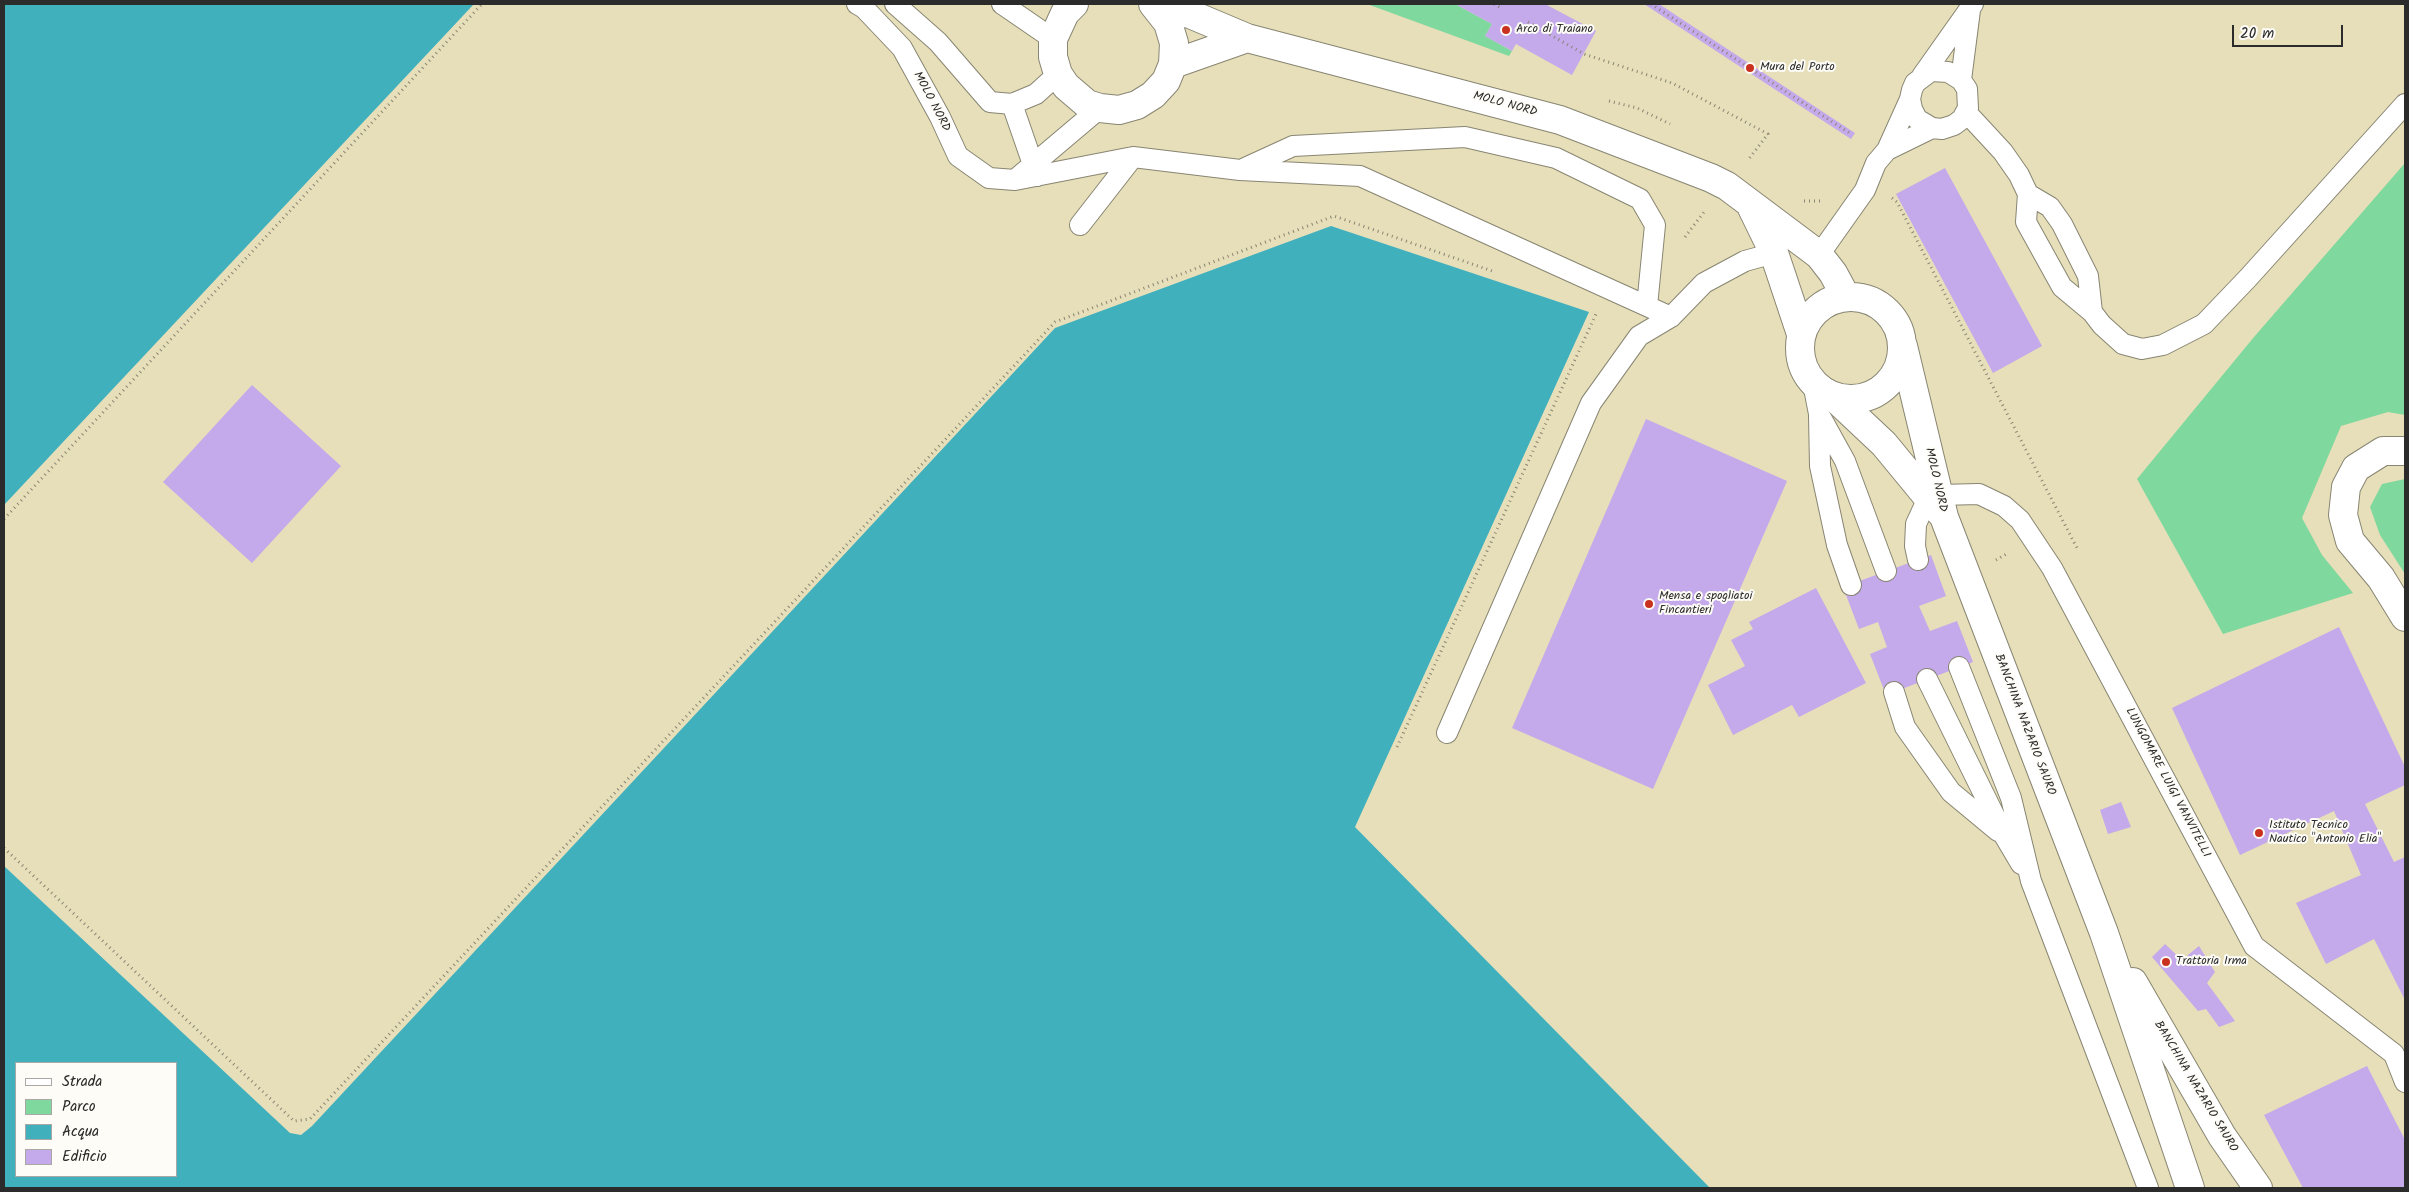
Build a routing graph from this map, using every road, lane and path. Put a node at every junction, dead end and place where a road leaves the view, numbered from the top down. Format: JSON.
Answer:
{"nodes":[{"id":1,"x":482,"y":4,"type":"edge"},
{"id":2,"x":857,"y":4,"type":"edge"},
{"id":3,"x":896,"y":4,"type":"edge"},
{"id":4,"x":1002,"y":4,"type":"edge"},
{"id":5,"x":1074,"y":4,"type":"edge"},
{"id":6,"x":1494,"y":4,"type":"edge"},
{"id":7,"x":1651,"y":4,"type":"edge"},
{"id":8,"x":1154,"y":5,"type":"edge"},
{"id":9,"x":1972,"y":6,"type":"edge"},
{"id":10,"x":1501,"y":8,"type":"dead end"},
{"id":11,"x":1528,"y":22,"type":"dead end"},
{"id":12,"x":1247,"y":38,"type":"junction"},
{"id":13,"x":1053,"y":39,"type":"junction"},
{"id":14,"x":1173,"y":64,"type":"junction"},
{"id":15,"x":1058,"y":74,"type":"junction"},
{"id":16,"x":1922,"y":76,"type":"junction"},
{"id":17,"x":1961,"y":80,"type":"junction"},
{"id":18,"x":1910,"y":99,"type":"junction"},
{"id":19,"x":1012,"y":104,"type":"junction"},
{"id":20,"x":2405,"y":104,"type":"edge"},
{"id":21,"x":1100,"y":108,"type":"junction"},
{"id":22,"x":1966,"y":112,"type":"junction"},
{"id":23,"x":1932,"y":128,"type":"junction"},
{"id":24,"x":1851,"y":134,"type":"dead end"},
{"id":25,"x":1882,"y":156,"type":"junction"},
{"id":26,"x":1133,"y":157,"type":"junction"},
{"id":27,"x":1036,"y":170,"type":"junction"},
{"id":28,"x":1240,"y":170,"type":"junction"},
{"id":29,"x":1727,"y":186,"type":"junction"},
{"id":30,"x":2028,"y":194,"type":"junction"},
{"id":31,"x":1751,"y":204,"type":"junction"},
{"id":32,"x":1080,"y":225,"type":"dead end"},
{"id":33,"x":1680,"y":245,"type":"dead end"},
{"id":34,"x":1774,"y":253,"type":"junction"},
{"id":35,"x":1819,"y":255,"type":"junction"},
{"id":36,"x":1498,"y":273,"type":"dead end"},
{"id":37,"x":1846,"y":297,"type":"junction"},
{"id":38,"x":1646,"y":306,"type":"junction"},
{"id":39,"x":2092,"y":312,"type":"junction"},
{"id":40,"x":1671,"y":317,"type":"junction"},
{"id":41,"x":1801,"y":334,"type":"junction"},
{"id":42,"x":1903,"y":346,"type":"junction"},
{"id":43,"x":1822,"y":398,"type":"junction"},
{"id":44,"x":2405,"y":451,"type":"edge"},
{"id":45,"x":1937,"y":504,"type":"junction"},
{"id":46,"x":4,"y":520,"type":"edge"},
{"id":47,"x":2063,"y":520,"type":"dead end"},
{"id":48,"x":2033,"y":538,"type":"junction"},
{"id":49,"x":1918,"y":560,"type":"dead end"},
{"id":50,"x":1998,"y":570,"type":"dead end"},
{"id":51,"x":1886,"y":572,"type":"dead end"},
{"id":52,"x":1851,"y":584,"type":"dead end"},
{"id":53,"x":2405,"y":617,"type":"edge"},
{"id":54,"x":1959,"y":667,"type":"dead end"},
{"id":55,"x":1927,"y":679,"type":"dead end"},
{"id":56,"x":1894,"y":692,"type":"dead end"},
{"id":57,"x":1447,"y":733,"type":"dead end"},
{"id":58,"x":1397,"y":747,"type":"dead end"},
{"id":59,"x":2005,"y":837,"type":"junction"},
{"id":60,"x":4,"y":848,"type":"edge"},
{"id":61,"x":2031,"y":881,"type":"junction"},
{"id":62,"x":2104,"y":933,"type":"junction"},
{"id":63,"x":2405,"y":1082,"type":"edge"},
{"id":64,"x":2148,"y":1188,"type":"edge"},
{"id":65,"x":2190,"y":1188,"type":"edge"},
{"id":66,"x":2258,"y":1188,"type":"edge"}],
"edges":[{"from":1,"to":46,"type":"path"},
{"from":2,"to":27,"type":"lane","name":"MOLO NORD"},
{"from":3,"to":19,"type":"lane"},
{"from":4,"to":13,"type":"lane"},
{"from":5,"to":13,"type":"street","name":"MOLO NORD"},
{"from":6,"to":10,"type":"path"},
{"from":7,"to":24,"type":"path"},
{"from":8,"to":12,"type":"street","name":"MOLO NORD"},
{"from":8,"to":14,"type":"street","name":"MOLO NORD"},
{"from":9,"to":16,"type":"lane"},
{"from":9,"to":17,"type":"lane"},
{"from":11,"to":29,"type":"path"},
{"from":12,"to":14,"type":"street"},
{"from":12,"to":29,"type":"street","name":"MOLO NORD"},
{"from":13,"to":15,"type":"street","name":"MOLO NORD"},
{"from":14,"to":21,"type":"street","name":"MOLO NORD"},
{"from":15,"to":19,"type":"lane"},
{"from":15,"to":21,"type":"street","name":"MOLO NORD"},
{"from":16,"to":17,"type":"lane"},
{"from":16,"to":18,"type":"lane"},
{"from":17,"to":22,"type":"lane"},
{"from":18,"to":23,"type":"lane"},
{"from":18,"to":25,"type":"lane"},
{"from":19,"to":27,"type":"lane"},
{"from":20,"to":39,"type":"lane"},
{"from":21,"to":27,"type":"lane"},
{"from":22,"to":23,"type":"lane"},
{"from":22,"to":30,"type":"lane"},
{"from":23,"to":25,"type":"lane"},
{"from":25,"to":35,"type":"lane"},
{"from":26,"to":27,"type":"lane","name":"MOLO NORD"},
{"from":26,"to":28,"type":"lane","name":"MOLO NORD"},
{"from":26,"to":32,"type":"lane"},
{"from":28,"to":38,"type":"lane","name":"MOLO NORD"},
{"from":28,"to":38,"type":"lane"},
{"from":29,"to":31,"type":"street","name":"MOLO NORD"},
{"from":29,"to":33,"type":"path"},
{"from":30,"to":39,"type":"lane"},
{"from":30,"to":39,"type":"lane"},
{"from":31,"to":34,"type":"street","name":"MOLO NORD"},
{"from":31,"to":35,"type":"street","name":"MOLO NORD"},
{"from":34,"to":40,"type":"lane"},
{"from":34,"to":41,"type":"street","name":"MOLO NORD"},
{"from":35,"to":37,"type":"street","name":"MOLO NORD"},
{"from":36,"to":60,"type":"path"},
{"from":37,"to":41,"type":"street","name":"MOLO NORD"},
{"from":37,"to":42,"type":"street","name":"MOLO NORD"},
{"from":38,"to":40,"type":"lane","name":"MOLO NORD"},
{"from":38,"to":58,"type":"path"},
{"from":40,"to":57,"type":"lane"},
{"from":41,"to":43,"type":"street","name":"MOLO NORD"},
{"from":42,"to":43,"type":"street","name":"MOLO NORD"},
{"from":42,"to":45,"type":"street","name":"MOLO NORD"},
{"from":43,"to":45,"type":"street","name":"MOLO NORD"},
{"from":43,"to":51,"type":"lane"},
{"from":43,"to":52,"type":"lane"},
{"from":44,"to":53,"type":"street"},
{"from":45,"to":48,"type":"lane","name":"LUNGOMARE LUIGI VANVITELLI"},
{"from":45,"to":49,"type":"lane"},
{"from":45,"to":62,"type":"street","name":"BANCHINA NAZARIO SAURO"},
{"from":47,"to":48,"type":"path"},
{"from":48,"to":50,"type":"path"},
{"from":48,"to":63,"type":"lane","name":"LUNGOMARE LUIGI VANVITELLI"},
{"from":54,"to":61,"type":"lane"},
{"from":55,"to":59,"type":"lane"},
{"from":56,"to":59,"type":"lane"},
{"from":59,"to":61,"type":"lane"},
{"from":61,"to":64,"type":"lane"},
{"from":62,"to":65,"type":"street","name":"BANCHINA NAZARIO SAURO"},
{"from":62,"to":66,"type":"street","name":"BANCHINA NAZARIO SAURO"}]}
